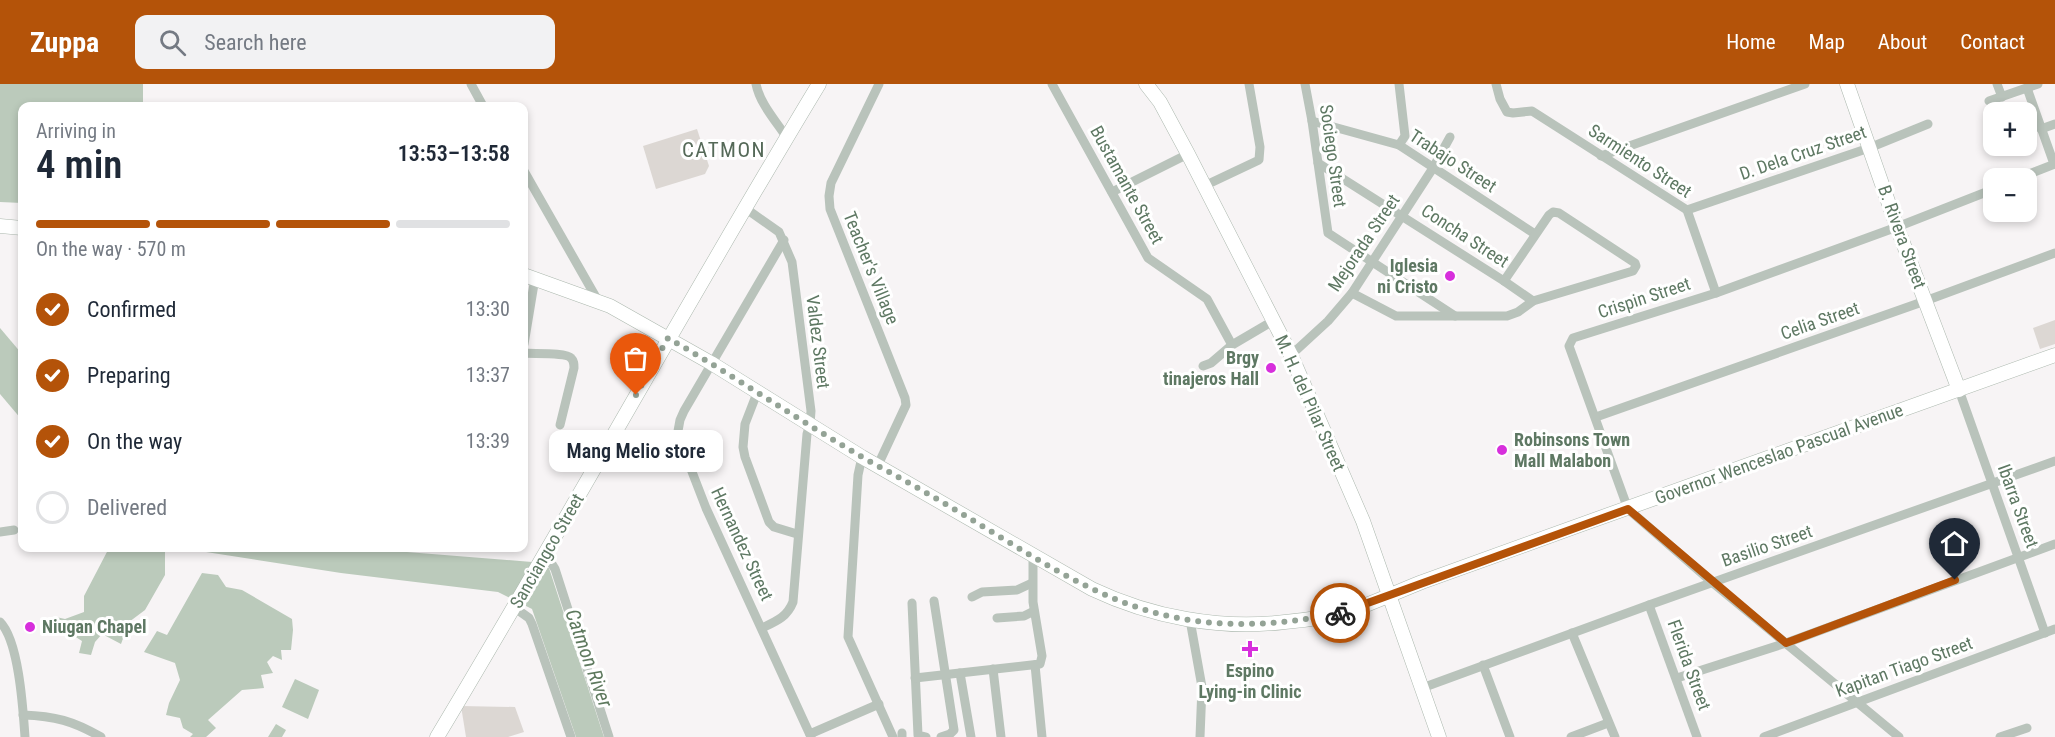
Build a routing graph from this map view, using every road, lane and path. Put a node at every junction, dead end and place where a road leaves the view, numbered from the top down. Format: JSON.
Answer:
{"nodes":[{"id":1,"x":471,"y":84,"type":"edge"},
{"id":2,"x":756,"y":84,"type":"edge"},
{"id":3,"x":819,"y":84,"type":"edge"},
{"id":4,"x":879,"y":84,"type":"edge"},
{"id":5,"x":1052,"y":84,"type":"edge"},
{"id":6,"x":1146,"y":84,"type":"edge"},
{"id":7,"x":1249,"y":84,"type":"edge"},
{"id":8,"x":1305,"y":84,"type":"edge"},
{"id":9,"x":1399,"y":84,"type":"edge"},
{"id":10,"x":1496,"y":84,"type":"edge"},
{"id":11,"x":1805,"y":84,"type":"edge"},
{"id":12,"x":1847,"y":84,"type":"edge"},
{"id":13,"x":1997,"y":84,"type":"edge"},
{"id":14,"x":2038,"y":84,"type":"edge"},
{"id":15,"x":2027,"y":88,"type":"junction"},
{"id":16,"x":2002,"y":97,"type":"junction"},
{"id":17,"x":1989,"y":101,"type":"dead end"},
{"id":18,"x":481,"y":102,"type":"edge"},
{"id":19,"x":1312,"y":121,"type":"junction"},
{"id":20,"x":1928,"y":124,"type":"dead end"},
{"id":21,"x":2055,"y":124,"type":"edge"},
{"id":22,"x":2041,"y":129,"type":"junction"},
{"id":23,"x":1450,"y":137,"type":"dead end"},
{"id":24,"x":787,"y":138,"type":"junction"},
{"id":25,"x":1399,"y":145,"type":"junction"},
{"id":26,"x":1869,"y":148,"type":"junction"},
{"id":27,"x":1188,"y":154,"type":"junction"},
{"id":28,"x":1601,"y":156,"type":"junction"},
{"id":29,"x":1318,"y":163,"type":"junction"},
{"id":30,"x":2055,"y":164,"type":"edge"},
{"id":31,"x":1433,"y":168,"type":"junction"},
{"id":32,"x":2037,"y":171,"type":"edge"},
{"id":33,"x":528,"y":178,"type":"edge"},
{"id":34,"x":1203,"y":186,"type":"junction"},
{"id":35,"x":1112,"y":192,"type":"junction"},
{"id":36,"x":1983,"y":193,"type":"edge"},
{"id":37,"x":745,"y":208,"type":"junction"},
{"id":38,"x":1687,"y":210,"type":"junction"},
{"id":39,"x":1402,"y":216,"type":"junction"},
{"id":40,"x":0,"y":226,"type":"edge"},
{"id":41,"x":1897,"y":226,"type":"junction"},
{"id":42,"x":18,"y":228,"type":"edge"},
{"id":43,"x":1535,"y":234,"type":"junction"},
{"id":44,"x":784,"y":240,"type":"junction"},
{"id":45,"x":2055,"y":253,"type":"edge"},
{"id":46,"x":1372,"y":263,"type":"junction"},
{"id":47,"x":529,"y":276,"type":"edge"},
{"id":48,"x":1504,"y":281,"type":"junction"},
{"id":49,"x":1352,"y":293,"type":"junction"},
{"id":50,"x":1716,"y":293,"type":"junction"},
{"id":51,"x":597,"y":299,"type":"junction"},
{"id":52,"x":1533,"y":301,"type":"junction"},
{"id":53,"x":1926,"y":301,"type":"junction"},
{"id":54,"x":1455,"y":316,"type":"junction"},
{"id":55,"x":1273,"y":321,"type":"junction"},
{"id":56,"x":668,"y":338,"type":"junction"},
{"id":57,"x":1232,"y":345,"type":"junction"},
{"id":58,"x":528,"y":353,"type":"edge"},
{"id":59,"x":1291,"y":355,"type":"junction"},
{"id":60,"x":2055,"y":355,"type":"edge"},
{"id":61,"x":711,"y":363,"type":"junction"},
{"id":62,"x":1203,"y":366,"type":"dead end"},
{"id":63,"x":1959,"y":390,"type":"junction"},
{"id":64,"x":757,"y":393,"type":"junction"},
{"id":65,"x":1596,"y":417,"type":"junction"},
{"id":66,"x":810,"y":424,"type":"junction"},
{"id":67,"x":560,"y":425,"type":"dead end"},
{"id":68,"x":862,"y":457,"type":"junction"},
{"id":69,"x":2055,"y":461,"type":"edge"},
{"id":70,"x":878,"y":465,"type":"junction"},
{"id":71,"x":1992,"y":485,"type":"junction"},
{"id":72,"x":1628,"y":509,"type":"junction"},
{"id":73,"x":14,"y":530,"type":"dead end"},
{"id":74,"x":0,"y":532,"type":"edge"},
{"id":75,"x":798,"y":534,"type":"junction"},
{"id":76,"x":2055,"y":544,"type":"edge"},
{"id":77,"x":1033,"y":556,"type":"junction"},
{"id":78,"x":2019,"y":557,"type":"junction"},
{"id":79,"x":541,"y":561,"type":"junction"},
{"id":80,"x":1032,"y":583,"type":"junction"},
{"id":81,"x":1713,"y":583,"type":"junction"},
{"id":82,"x":1389,"y":596,"type":"junction"},
{"id":83,"x":972,"y":597,"type":"dead end"},
{"id":84,"x":934,"y":601,"type":"dead end"},
{"id":85,"x":912,"y":603,"type":"dead end"},
{"id":86,"x":516,"y":605,"type":"junction"},
{"id":87,"x":1649,"y":605,"type":"junction"},
{"id":88,"x":1034,"y":610,"type":"junction"},
{"id":89,"x":997,"y":618,"type":"dead end"},
{"id":90,"x":1190,"y":620,"type":"junction"},
{"id":91,"x":0,"y":622,"type":"edge"},
{"id":92,"x":762,"y":628,"type":"junction"},
{"id":93,"x":2050,"y":631,"type":"edge"},
{"id":94,"x":1572,"y":633,"type":"junction"},
{"id":95,"x":1786,"y":643,"type":"junction"},
{"id":96,"x":1035,"y":665,"type":"junction"},
{"id":97,"x":1483,"y":665,"type":"junction"},
{"id":98,"x":993,"y":669,"type":"junction"},
{"id":99,"x":960,"y":674,"type":"junction"},
{"id":100,"x":944,"y":676,"type":"junction"},
{"id":101,"x":915,"y":678,"type":"junction"},
{"id":102,"x":1677,"y":678,"type":"junction"},
{"id":103,"x":1422,"y":688,"type":"junction"},
{"id":104,"x":1857,"y":702,"type":"junction"},
{"id":105,"x":879,"y":704,"type":"junction"},
{"id":106,"x":23,"y":716,"type":"junction"},
{"id":107,"x":1608,"y":723,"type":"junction"},
{"id":108,"x":2027,"y":728,"type":"dead end"},
{"id":109,"x":811,"y":736,"type":"edge"},
{"id":110,"x":900,"y":736,"type":"edge"},
{"id":111,"x":25,"y":737,"type":"edge"},
{"id":112,"x":101,"y":737,"type":"edge"},
{"id":113,"x":437,"y":737,"type":"edge"},
{"id":114,"x":571,"y":737,"type":"edge"},
{"id":115,"x":609,"y":737,"type":"edge"},
{"id":116,"x":926,"y":737,"type":"edge"},
{"id":117,"x":940,"y":737,"type":"edge"},
{"id":118,"x":972,"y":737,"type":"edge"},
{"id":119,"x":1001,"y":737,"type":"edge"},
{"id":120,"x":1042,"y":737,"type":"edge"},
{"id":121,"x":1200,"y":737,"type":"edge"},
{"id":122,"x":1439,"y":737,"type":"edge"},
{"id":123,"x":1510,"y":737,"type":"edge"},
{"id":124,"x":1571,"y":737,"type":"edge"},
{"id":125,"x":1615,"y":737,"type":"edge"},
{"id":126,"x":1697,"y":737,"type":"edge"},
{"id":127,"x":1764,"y":737,"type":"edge"},
{"id":128,"x":1899,"y":737,"type":"edge"},
{"id":129,"x":2000,"y":737,"type":"edge"}],
"edges":[{"from":1,"to":18,"type":"street"},
{"from":2,"to":24,"type":"street"},
{"from":3,"to":24,"type":"main road","name":"Sanciangco Street"},
{"from":4,"to":70,"type":"street","name":"Teacher's Village"},
{"from":5,"to":35,"type":"street","name":"Bustamante Street"},
{"from":6,"to":27,"type":"main road","name":"M. H. del Pilar Street"},
{"from":7,"to":34,"type":"street"},
{"from":8,"to":19,"type":"street","name":"Sociego Street"},
{"from":9,"to":25,"type":"street"},
{"from":10,"to":28,"type":"street","name":"Sarmiento Street"},
{"from":11,"to":28,"type":"street"},
{"from":12,"to":26,"type":"main road","name":"B. Rivera Street"},
{"from":13,"to":16,"type":"street"},
{"from":14,"to":15,"type":"street"},
{"from":15,"to":16,"type":"street"},
{"from":15,"to":22,"type":"street"},
{"from":16,"to":17,"type":"street"},
{"from":19,"to":25,"type":"street","name":"Trabajo Street"},
{"from":19,"to":29,"type":"street","name":"Sociego Street"},
{"from":20,"to":26,"type":"street","name":"D. Dela Cruz Street"},
{"from":21,"to":22,"type":"street"},
{"from":22,"to":30,"type":"street"},
{"from":23,"to":31,"type":"street","name":"Mejorada Street"},
{"from":24,"to":37,"type":"main road","name":"Sanciangco Street"},
{"from":25,"to":31,"type":"street","name":"Trabajo Street"},
{"from":26,"to":38,"type":"street","name":"D. Dela Cruz Street"},
{"from":26,"to":41,"type":"main road","name":"B. Rivera Street"},
{"from":27,"to":34,"type":"main road","name":"M. H. del Pilar Street"},
{"from":27,"to":35,"type":"street"},
{"from":28,"to":38,"type":"street","name":"Sarmiento Street"},
{"from":29,"to":39,"type":"street","name":"Concha Street"},
{"from":29,"to":46,"type":"street","name":"Sociego Street"},
{"from":30,"to":32,"type":"street"},
{"from":31,"to":39,"type":"street","name":"Mejorada Street"},
{"from":31,"to":43,"type":"street","name":"Trabajo Street"},
{"from":33,"to":51,"type":"street"},
{"from":34,"to":55,"type":"main road","name":"M. H. del Pilar Street"},
{"from":35,"to":57,"type":"street","name":"Bustamante Street"},
{"from":36,"to":41,"type":"street","name":"Crispin Street"},
{"from":37,"to":44,"type":"street"},
{"from":37,"to":56,"type":"main road","name":"Sanciangco Street"},
{"from":38,"to":50,"type":"street","name":"Sarmiento Street"},
{"from":39,"to":46,"type":"street","name":"Mejorada Street"},
{"from":39,"to":48,"type":"street","name":"Concha Street"},
{"from":40,"to":42,"type":"main road"},
{"from":41,"to":50,"type":"street","name":"Crispin Street"},
{"from":41,"to":53,"type":"main road","name":"B. Rivera Street"},
{"from":43,"to":48,"type":"street"},
{"from":43,"to":52,"type":"street"},
{"from":44,"to":61,"type":"street","name":"Hernandez Street"},
{"from":44,"to":66,"type":"street","name":"Valdez Street"},
{"from":45,"to":53,"type":"street","name":"Celia Street"},
{"from":46,"to":49,"type":"street","name":"Mejorada Street"},
{"from":46,"to":54,"type":"street"},
{"from":47,"to":51,"type":"main road","name":"Governor Wenceslao Pascual Avenue"},
{"from":48,"to":52,"type":"street","name":"Concha Street"},
{"from":49,"to":54,"type":"street"},
{"from":49,"to":59,"type":"street","name":"Mejorada Street"},
{"from":50,"to":65,"type":"street","name":"Crispin Street"},
{"from":51,"to":56,"type":"main road","name":"Governor Wenceslao Pascual Avenue"},
{"from":52,"to":54,"type":"street"},
{"from":53,"to":63,"type":"main road","name":"B. Rivera Street"},
{"from":53,"to":65,"type":"street","name":"Celia Street"},
{"from":55,"to":57,"type":"street"},
{"from":55,"to":59,"type":"main road","name":"M. H. del Pilar Street"},
{"from":56,"to":61,"type":"main road","name":"Governor Wenceslao Pascual Avenue"},
{"from":56,"to":79,"type":"main road","name":"Sanciangco Street"},
{"from":57,"to":62,"type":"street"},
{"from":58,"to":67,"type":"street"},
{"from":59,"to":82,"type":"main road","name":"M. H. del Pilar Street"},
{"from":60,"to":63,"type":"main road","name":"Governor Wenceslao Pascual Avenue"},
{"from":61,"to":64,"type":"main road","name":"Governor Wenceslao Pascual Avenue"},
{"from":61,"to":92,"type":"street","name":"Hernandez Street"},
{"from":63,"to":71,"type":"street","name":"Ibarra Street"},
{"from":63,"to":72,"type":"main road","name":"Governor Wenceslao Pascual Avenue"},
{"from":64,"to":66,"type":"main road","name":"Governor Wenceslao Pascual Avenue"},
{"from":64,"to":75,"type":"street"},
{"from":65,"to":72,"type":"street","name":"Crispin Street"},
{"from":66,"to":68,"type":"main road","name":"Governor Wenceslao Pascual Avenue"},
{"from":66,"to":75,"type":"street","name":"Valdez Street"},
{"from":68,"to":70,"type":"main road","name":"Governor Wenceslao Pascual Avenue"},
{"from":68,"to":105,"type":"street"},
{"from":69,"to":71,"type":"street","name":"Basilio Street"},
{"from":70,"to":77,"type":"main road","name":"Governor Wenceslao Pascual Avenue"},
{"from":71,"to":78,"type":"street","name":"Ibarra Street"},
{"from":71,"to":81,"type":"street","name":"Basilio Street"},
{"from":72,"to":81,"type":"street"},
{"from":72,"to":82,"type":"main road","name":"Governor Wenceslao Pascual Avenue"},
{"from":73,"to":74,"type":"street"},
{"from":75,"to":92,"type":"street","name":"Valdez Street"},
{"from":76,"to":78,"type":"street"},
{"from":77,"to":80,"type":"street"},
{"from":77,"to":90,"type":"main road","name":"Governor Wenceslao Pascual Avenue"},
{"from":78,"to":93,"type":"street","name":"Ibarra Street"},
{"from":78,"to":95,"type":"street"},
{"from":79,"to":86,"type":"main road","name":"Sanciangco Street"},
{"from":79,"to":115,"type":"street"},
{"from":80,"to":83,"type":"street"},
{"from":80,"to":88,"type":"street"},
{"from":81,"to":87,"type":"street","name":"Basilio Street"},
{"from":81,"to":95,"type":"street"},
{"from":82,"to":90,"type":"main road","name":"Governor Wenceslao Pascual Avenue"},
{"from":82,"to":103,"type":"main road","name":"M. H. del Pilar Street"},
{"from":84,"to":100,"type":"street"},
{"from":85,"to":101,"type":"street"},
{"from":86,"to":113,"type":"main road","name":"Sanciangco Street"},
{"from":86,"to":114,"type":"street"},
{"from":87,"to":94,"type":"street","name":"Basilio Street"},
{"from":87,"to":102,"type":"street","name":"Flerida Street"},
{"from":88,"to":89,"type":"street"},
{"from":88,"to":96,"type":"street"},
{"from":90,"to":121,"type":"street"},
{"from":91,"to":106,"type":"street"},
{"from":92,"to":109,"type":"street","name":"Hernandez Street"},
{"from":93,"to":104,"type":"street","name":"Kapitan Tiago Street"},
{"from":94,"to":97,"type":"street","name":"Basilio Street"},
{"from":94,"to":107,"type":"street"},
{"from":95,"to":102,"type":"street"},
{"from":95,"to":104,"type":"street"},
{"from":96,"to":98,"type":"street"},
{"from":96,"to":120,"type":"street"},
{"from":97,"to":103,"type":"street","name":"Basilio Street"},
{"from":97,"to":123,"type":"street"},
{"from":98,"to":99,"type":"street"},
{"from":98,"to":119,"type":"street"},
{"from":99,"to":100,"type":"street"},
{"from":99,"to":118,"type":"street"},
{"from":100,"to":101,"type":"street"},
{"from":100,"to":117,"type":"street"},
{"from":101,"to":116,"type":"street"},
{"from":102,"to":126,"type":"street","name":"Flerida Street"},
{"from":103,"to":122,"type":"main road","name":"M. H. del Pilar Street"},
{"from":104,"to":127,"type":"street","name":"Kapitan Tiago Street"},
{"from":104,"to":128,"type":"street"},
{"from":105,"to":109,"type":"street"},
{"from":105,"to":110,"type":"street"},
{"from":106,"to":111,"type":"street"},
{"from":106,"to":112,"type":"street"},
{"from":107,"to":124,"type":"street"},
{"from":107,"to":125,"type":"street"},
{"from":108,"to":129,"type":"street"}]}
